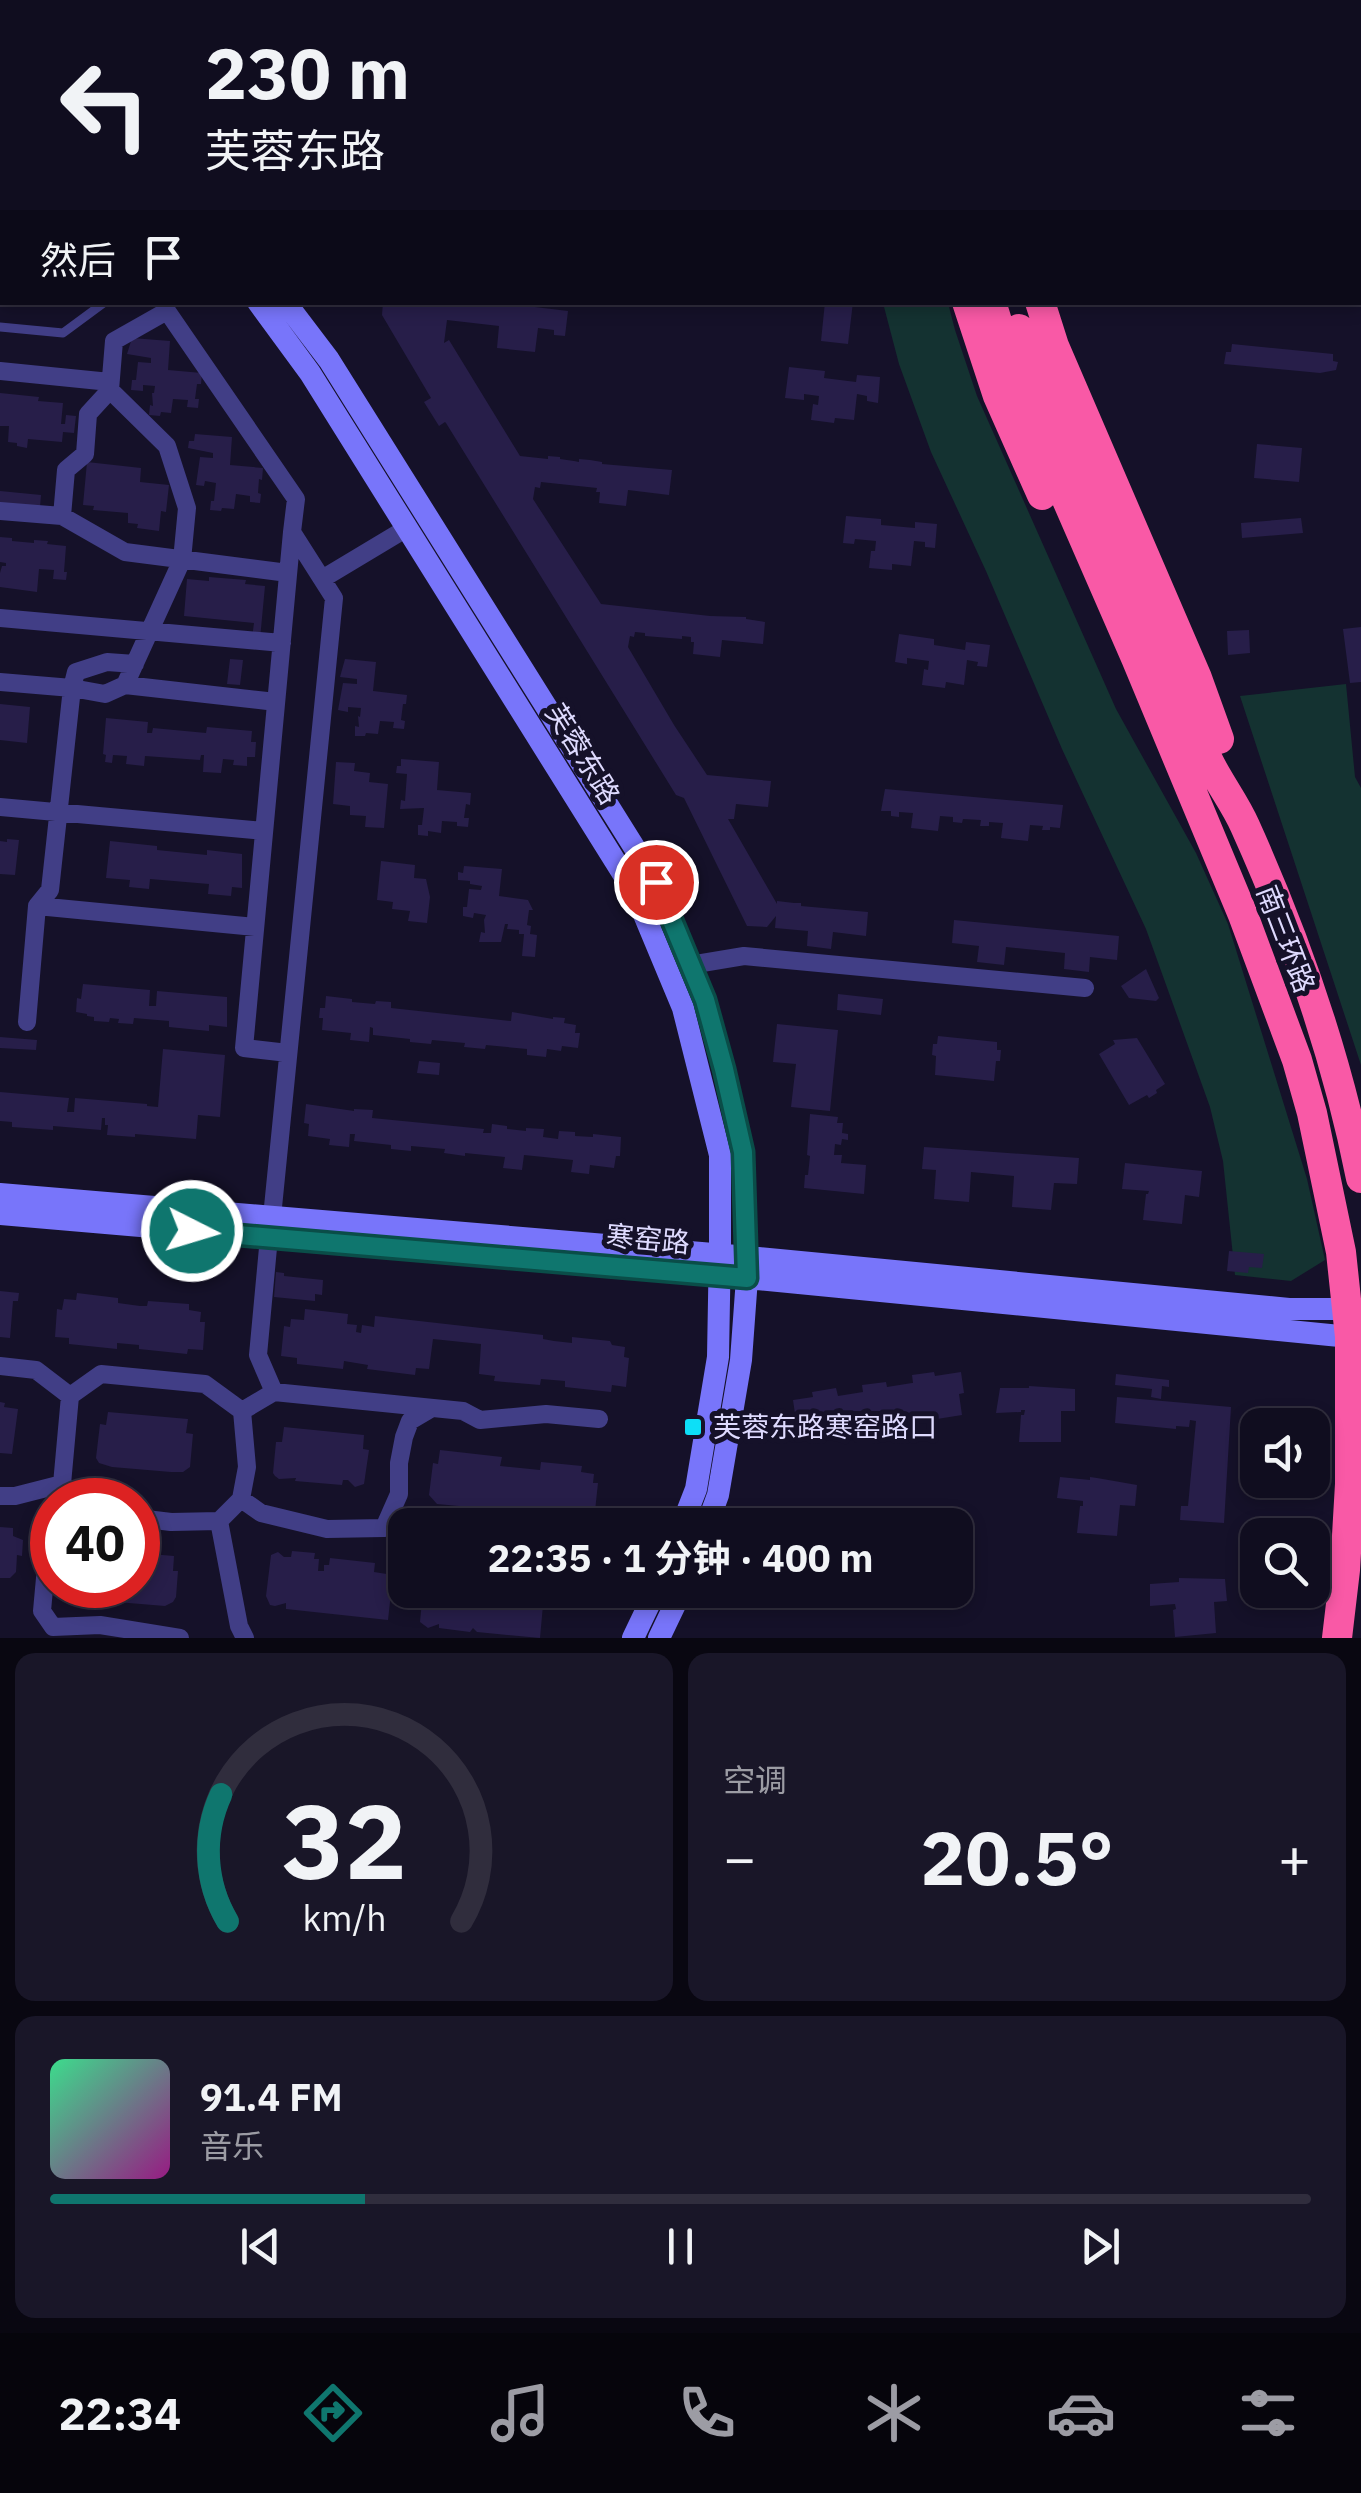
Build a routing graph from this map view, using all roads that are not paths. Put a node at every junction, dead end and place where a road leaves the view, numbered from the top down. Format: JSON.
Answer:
{"nodes":[{"id":1,"x":101,"y":305,"type":"edge"},
{"id":2,"x":260,"y":305,"type":"edge"},
{"id":3,"x":287,"y":305,"type":"edge"},
{"id":4,"x":967,"y":305,"type":"edge"},
{"id":5,"x":993,"y":305,"type":"edge"},
{"id":6,"x":1012,"y":305,"type":"edge"},
{"id":7,"x":1041,"y":305,"type":"edge"},
{"id":8,"x":0,"y":327,"type":"edge"},
{"id":9,"x":0,"y":371,"type":"edge"},
{"id":10,"x":110,"y":386,"type":"junction"},
{"id":11,"x":0,"y":512,"type":"edge"},
{"id":12,"x":62,"y":516,"type":"junction"},
{"id":13,"x":406,"y":528,"type":"junction"},
{"id":14,"x":292,"y":532,"type":"junction"},
{"id":15,"x":182,"y":560,"type":"junction"},
{"id":16,"x":288,"y":572,"type":"junction"},
{"id":17,"x":322,"y":579,"type":"junction"},
{"id":18,"x":0,"y":618,"type":"edge"},
{"id":19,"x":149,"y":632,"type":"junction"},
{"id":20,"x":282,"y":644,"type":"junction"},
{"id":21,"x":1146,"y":651,"type":"junction"},
{"id":22,"x":135,"y":664,"type":"junction"},
{"id":23,"x":0,"y":682,"type":"edge"},
{"id":24,"x":125,"y":684,"type":"junction"},
{"id":25,"x":72,"y":688,"type":"junction"},
{"id":26,"x":276,"y":702,"type":"junction"},
{"id":27,"x":0,"y":807,"type":"edge"},
{"id":28,"x":59,"y":812,"type":"junction"},
{"id":29,"x":1244,"y":823,"type":"junction"},
{"id":30,"x":264,"y":831,"type":"junction"},
{"id":31,"x":1208,"y":831,"type":"junction"},
{"id":32,"x":37,"y":906,"type":"junction"},
{"id":33,"x":255,"y":926,"type":"junction"},
{"id":34,"x":690,"y":964,"type":"junction"},
{"id":35,"x":1085,"y":988,"type":"dead end"},
{"id":36,"x":28,"y":1022,"type":"dead end"},
{"id":37,"x":288,"y":1053,"type":"junction"},
{"id":38,"x":1361,"y":1178,"type":"edge"},
{"id":39,"x":0,"y":1194,"type":"edge"},
{"id":40,"x":0,"y":1214,"type":"edge"},
{"id":41,"x":270,"y":1227,"type":"junction"},
{"id":42,"x":718,"y":1265,"type":"junction"},
{"id":43,"x":746,"y":1267,"type":"junction"},
{"id":44,"x":1349,"y":1323,"type":"junction"},
{"id":45,"x":0,"y":1366,"type":"edge"},
{"id":46,"x":274,"y":1392,"type":"junction"},
{"id":47,"x":70,"y":1396,"type":"junction"},
{"id":48,"x":433,"y":1408,"type":"junction"},
{"id":49,"x":242,"y":1411,"type":"junction"},
{"id":50,"x":599,"y":1419,"type":"dead end"},
{"id":51,"x":63,"y":1478,"type":"edge"},
{"id":52,"x":30,"y":1492,"type":"edge"},
{"id":53,"x":0,"y":1496,"type":"edge"},
{"id":54,"x":241,"y":1498,"type":"junction"},
{"id":55,"x":689,"y":1508,"type":"edge"},
{"id":56,"x":713,"y":1508,"type":"edge"},
{"id":57,"x":160,"y":1521,"type":"edge"},
{"id":58,"x":220,"y":1521,"type":"junction"},
{"id":59,"x":42,"y":1608,"type":"edge"},
{"id":60,"x":647,"y":1608,"type":"edge"},
{"id":61,"x":674,"y":1608,"type":"edge"},
{"id":62,"x":47,"y":1633,"type":"edge"},
{"id":63,"x":236,"y":1634,"type":"edge"},
{"id":64,"x":180,"y":1638,"type":"edge"},
{"id":65,"x":633,"y":1638,"type":"edge"},
{"id":66,"x":660,"y":1638,"type":"edge"},
{"id":67,"x":1337,"y":1638,"type":"edge"}],
"edges":[{"from":1,"to":8,"type":"lane"},
{"from":2,"to":13,"type":"main road","name":"芙蓉东路"},
{"from":3,"to":34,"type":"main road","name":"芙蓉东路"},
{"from":4,"to":31,"type":"highway"},
{"from":5,"to":21,"type":"highway","name":"南三环路"},
{"from":6,"to":21,"type":"highway","name":"南三环路"},
{"from":7,"to":29,"type":"highway"},
{"from":9,"to":10,"type":"street"},
{"from":10,"to":12,"type":"street"},
{"from":10,"to":14,"type":"street"},
{"from":10,"to":15,"type":"street"},
{"from":11,"to":12,"type":"street"},
{"from":12,"to":15,"type":"street"},
{"from":13,"to":17,"type":"street"},
{"from":13,"to":42,"type":"main road","name":"芙蓉东路"},
{"from":14,"to":16,"type":"street"},
{"from":14,"to":17,"type":"street"},
{"from":15,"to":16,"type":"street"},
{"from":15,"to":19,"type":"street"},
{"from":16,"to":20,"type":"street"},
{"from":17,"to":37,"type":"street"},
{"from":18,"to":19,"type":"street"},
{"from":19,"to":20,"type":"street"},
{"from":19,"to":22,"type":"street"},
{"from":20,"to":26,"type":"street"},
{"from":21,"to":29,"type":"highway","name":"南三环路"},
{"from":21,"to":31,"type":"highway","name":"南三环路"},
{"from":22,"to":24,"type":"street"},
{"from":22,"to":25,"type":"street"},
{"from":23,"to":25,"type":"street"},
{"from":24,"to":25,"type":"street"},
{"from":24,"to":26,"type":"street"},
{"from":25,"to":28,"type":"street"},
{"from":26,"to":30,"type":"street"},
{"from":27,"to":28,"type":"street"},
{"from":28,"to":30,"type":"street"},
{"from":28,"to":32,"type":"street"},
{"from":29,"to":38,"type":"highway","name":"南三环路"},
{"from":30,"to":33,"type":"street"},
{"from":31,"to":44,"type":"highway","name":"南三环路"},
{"from":32,"to":33,"type":"street"},
{"from":32,"to":36,"type":"street"},
{"from":33,"to":37,"type":"street"},
{"from":34,"to":35,"type":"street"},
{"from":34,"to":43,"type":"main road","name":"芙蓉东路"},
{"from":37,"to":41,"type":"street"},
{"from":39,"to":41,"type":"main road","name":"寒窑路"},
{"from":40,"to":41,"type":"main road","name":"寒窑路"},
{"from":41,"to":42,"type":"main road","name":"寒窑路"},
{"from":41,"to":46,"type":"street"},
{"from":42,"to":43,"type":"main road","name":"寒窑路"},
{"from":42,"to":55,"type":"main road","name":"芙蓉东路"},
{"from":43,"to":44,"type":"main road","name":"寒窑路"},
{"from":43,"to":56,"type":"main road","name":"芙蓉东路"},
{"from":44,"to":67,"type":"highway","name":"南三环路"},
{"from":45,"to":47,"type":"street"},
{"from":46,"to":48,"type":"street"},
{"from":46,"to":49,"type":"street"},
{"from":47,"to":49,"type":"street"},
{"from":47,"to":51,"type":"street"},
{"from":48,"to":50,"type":"street"},
{"from":48,"to":54,"type":"street"},
{"from":49,"to":54,"type":"street"},
{"from":52,"to":53,"type":"street"},
{"from":54,"to":58,"type":"street"},
{"from":57,"to":58,"type":"street"},
{"from":58,"to":63,"type":"street"},
{"from":59,"to":62,"type":"street"},
{"from":60,"to":65,"type":"main road"},
{"from":61,"to":66,"type":"main road"},
{"from":62,"to":64,"type":"street"}]}
